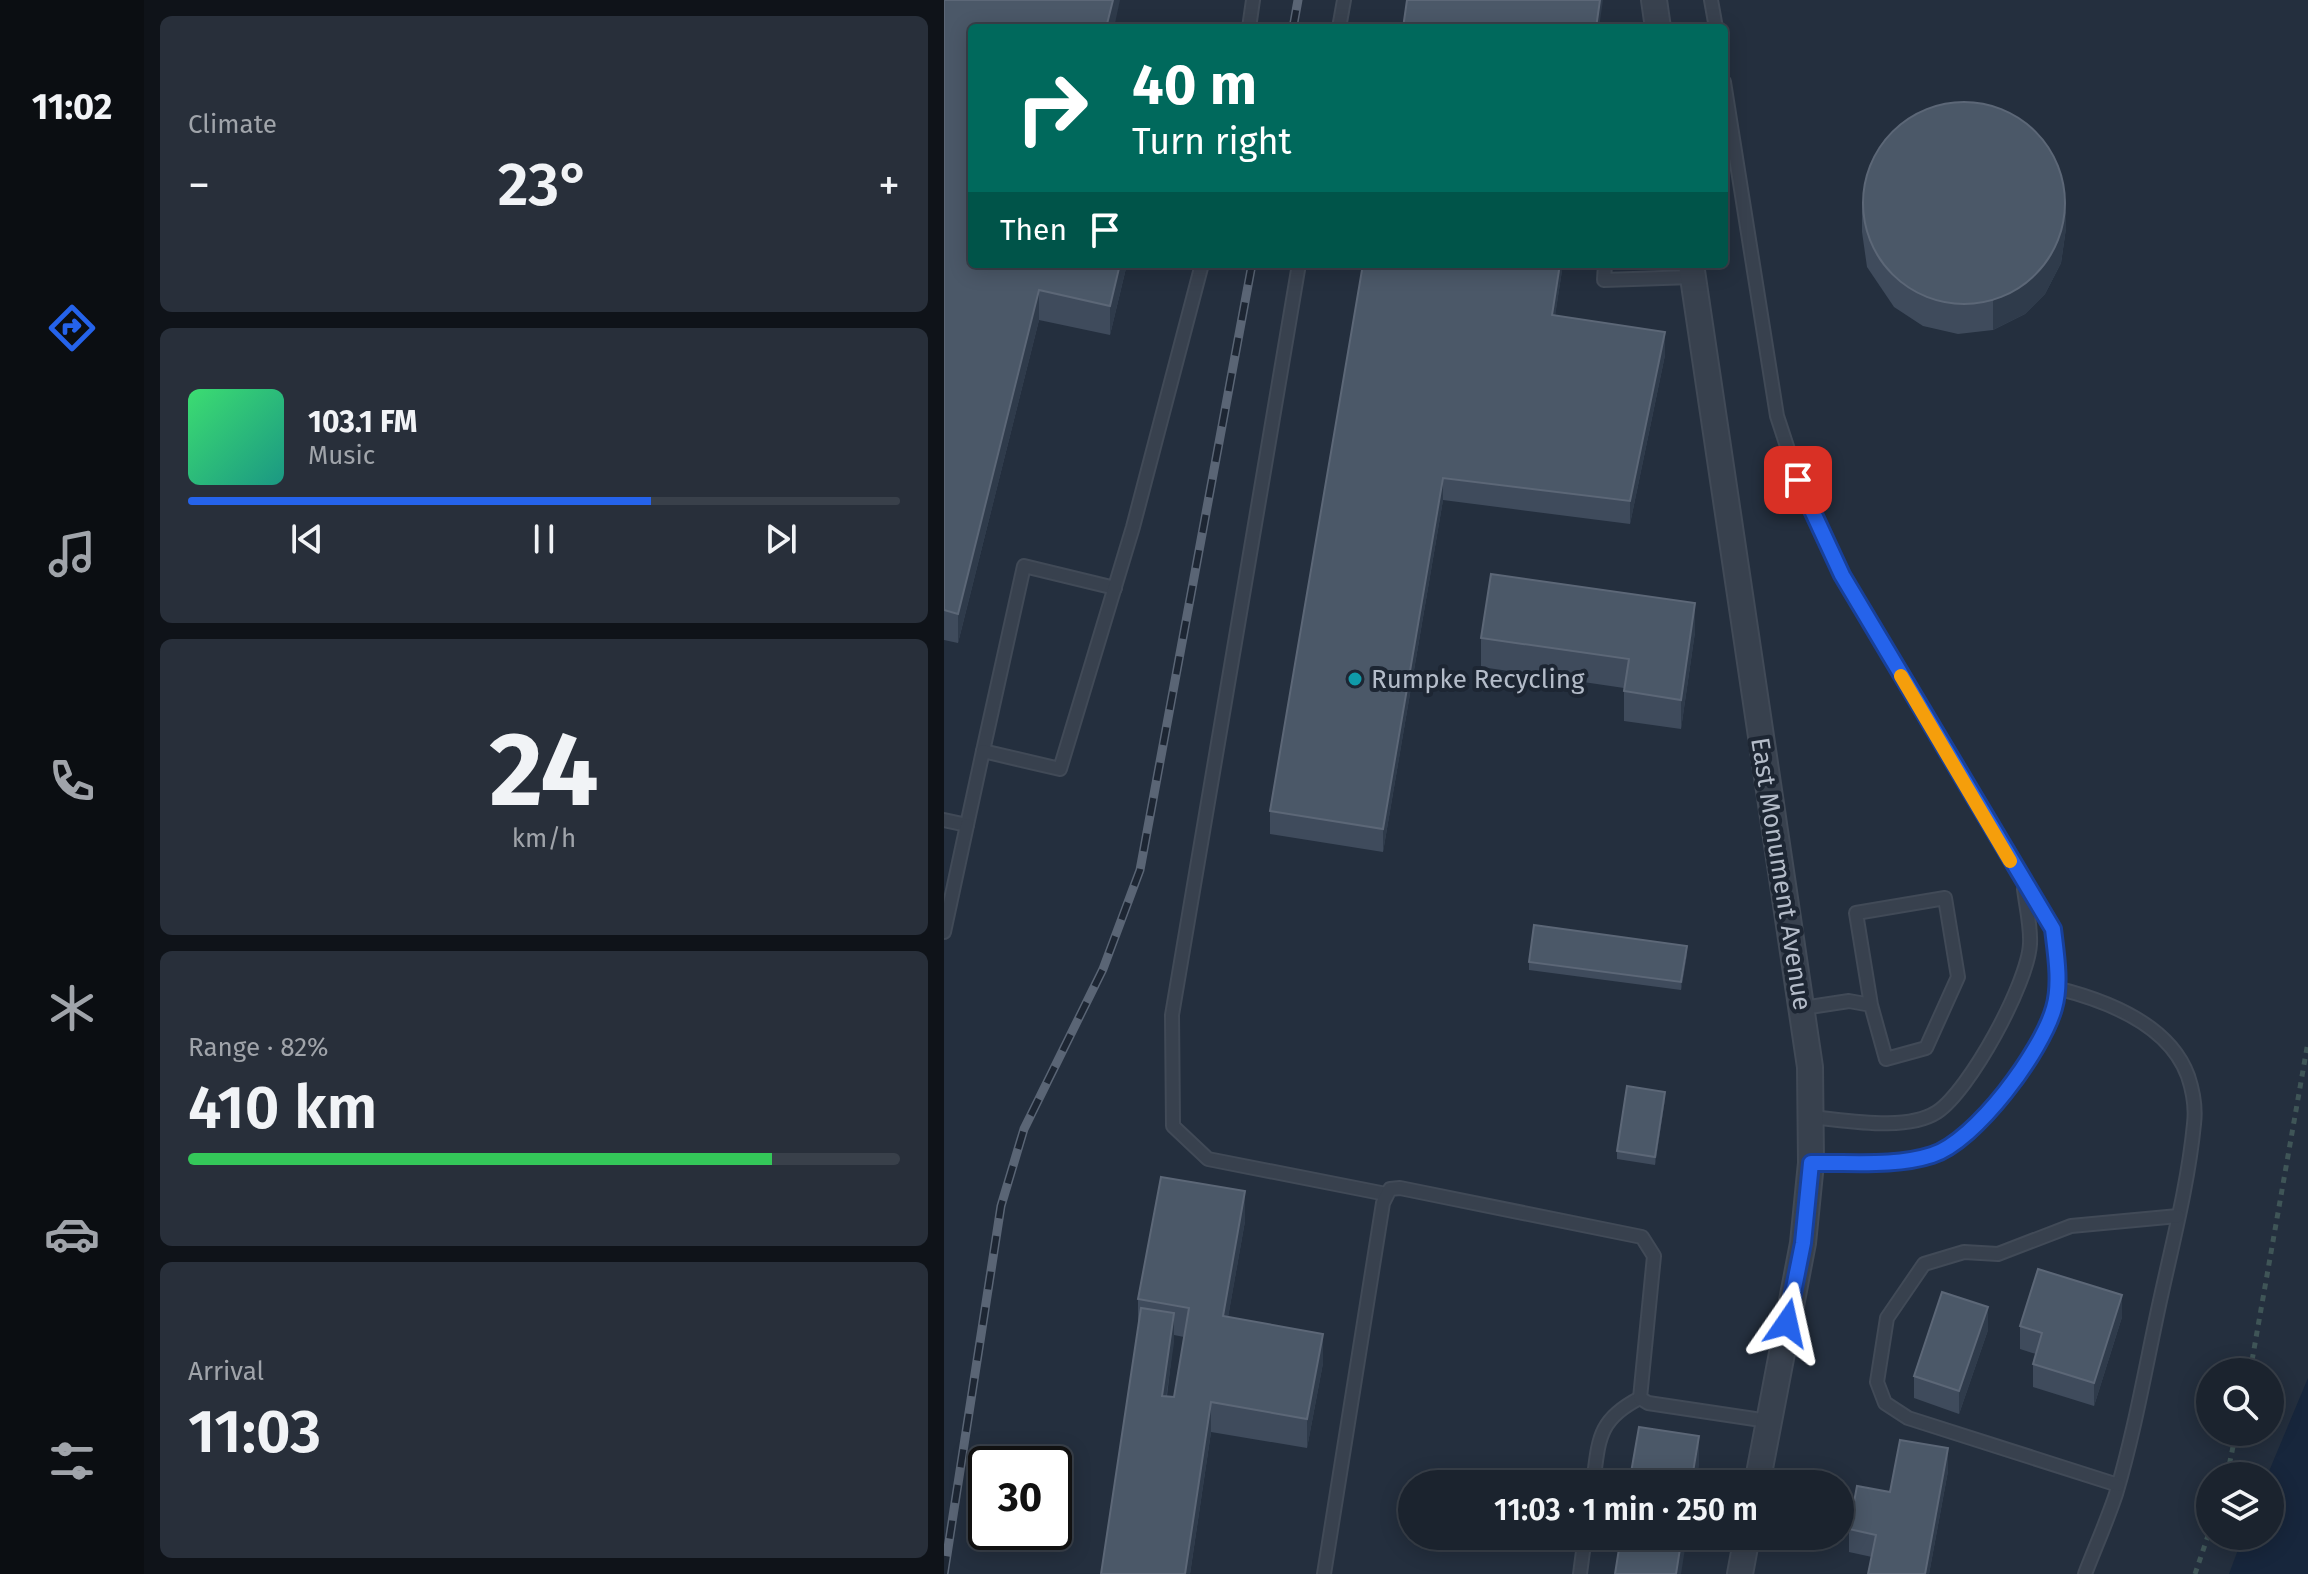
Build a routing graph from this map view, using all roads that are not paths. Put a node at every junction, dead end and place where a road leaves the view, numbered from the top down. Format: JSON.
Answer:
{"nodes":[{"id":1,"x":1253,"y":0,"type":"edge"},
{"id":2,"x":1344,"y":0,"type":"edge"},
{"id":3,"x":1654,"y":0,"type":"edge"},
{"id":4,"x":1711,"y":0,"type":"edge"},
{"id":5,"x":1250,"y":24,"type":"edge"},
{"id":6,"x":1340,"y":24,"type":"edge"},
{"id":7,"x":1657,"y":24,"type":"edge"},
{"id":8,"x":1715,"y":24,"type":"edge"},
{"id":9,"x":1728,"y":107,"type":"edge"},
{"id":10,"x":1201,"y":268,"type":"edge"},
{"id":11,"x":1298,"y":268,"type":"edge"},
{"id":12,"x":1605,"y":268,"type":"edge"},
{"id":13,"x":1692,"y":271,"type":"edge"},
{"id":14,"x":1115,"y":588,"type":"junction"},
{"id":15,"x":983,"y":751,"type":"junction"},
{"id":16,"x":944,"y":820,"type":"edge"},
{"id":17,"x":967,"y":825,"type":"junction"},
{"id":18,"x":2024,"y":886,"type":"junction"},
{"id":19,"x":944,"y":932,"type":"edge"},
{"id":20,"x":2056,"y":988,"type":"junction"},
{"id":21,"x":1871,"y":1005,"type":"junction"},
{"id":22,"x":1803,"y":1008,"type":"junction"},
{"id":23,"x":1811,"y":1117,"type":"junction"},
{"id":24,"x":1811,"y":1163,"type":"junction"},
{"id":25,"x":1386,"y":1194,"type":"junction"},
{"id":26,"x":2178,"y":1216,"type":"junction"},
{"id":27,"x":1640,"y":1398,"type":"junction"},
{"id":28,"x":1768,"y":1421,"type":"junction"},
{"id":29,"x":1595,"y":1470,"type":"edge"},
{"id":30,"x":1759,"y":1470,"type":"edge"},
{"id":31,"x":2118,"y":1485,"type":"junction"},
{"id":32,"x":1583,"y":1550,"type":"edge"},
{"id":33,"x":1744,"y":1550,"type":"edge"},
{"id":34,"x":1324,"y":1574,"type":"edge"},
{"id":35,"x":1580,"y":1574,"type":"edge"},
{"id":36,"x":1740,"y":1574,"type":"edge"},
{"id":37,"x":2085,"y":1574,"type":"edge"}],
"edges":[{"from":1,"to":5,"type":"lane"},
{"from":2,"to":6,"type":"lane"},
{"from":3,"to":7,"type":"street"},
{"from":4,"to":8,"type":"lane"},
{"from":9,"to":18,"type":"lane"},
{"from":10,"to":14,"type":"lane"},
{"from":11,"to":25,"type":"lane"},
{"from":12,"to":13,"type":"lane"},
{"from":13,"to":22,"type":"street","name":"East Monument Avenue"},
{"from":14,"to":15,"type":"lane"},
{"from":14,"to":15,"type":"lane"},
{"from":15,"to":17,"type":"lane"},
{"from":16,"to":17,"type":"lane"},
{"from":17,"to":19,"type":"lane"},
{"from":18,"to":20,"type":"lane"},
{"from":18,"to":23,"type":"lane"},
{"from":20,"to":24,"type":"lane"},
{"from":20,"to":26,"type":"lane"},
{"from":21,"to":21,"type":"lane"},
{"from":21,"to":22,"type":"lane"},
{"from":22,"to":23,"type":"street","name":"East Monument Avenue"},
{"from":23,"to":24,"type":"street","name":"East Monument Avenue"},
{"from":24,"to":28,"type":"street","name":"East Monument Avenue"},
{"from":25,"to":27,"type":"lane"},
{"from":25,"to":34,"type":"lane"},
{"from":26,"to":31,"type":"lane"},
{"from":26,"to":31,"type":"lane"},
{"from":27,"to":28,"type":"lane"},
{"from":27,"to":29,"type":"lane"},
{"from":28,"to":30,"type":"street","name":"East Monument Avenue"},
{"from":31,"to":37,"type":"lane"},
{"from":32,"to":35,"type":"lane"},
{"from":33,"to":36,"type":"street"}]}
